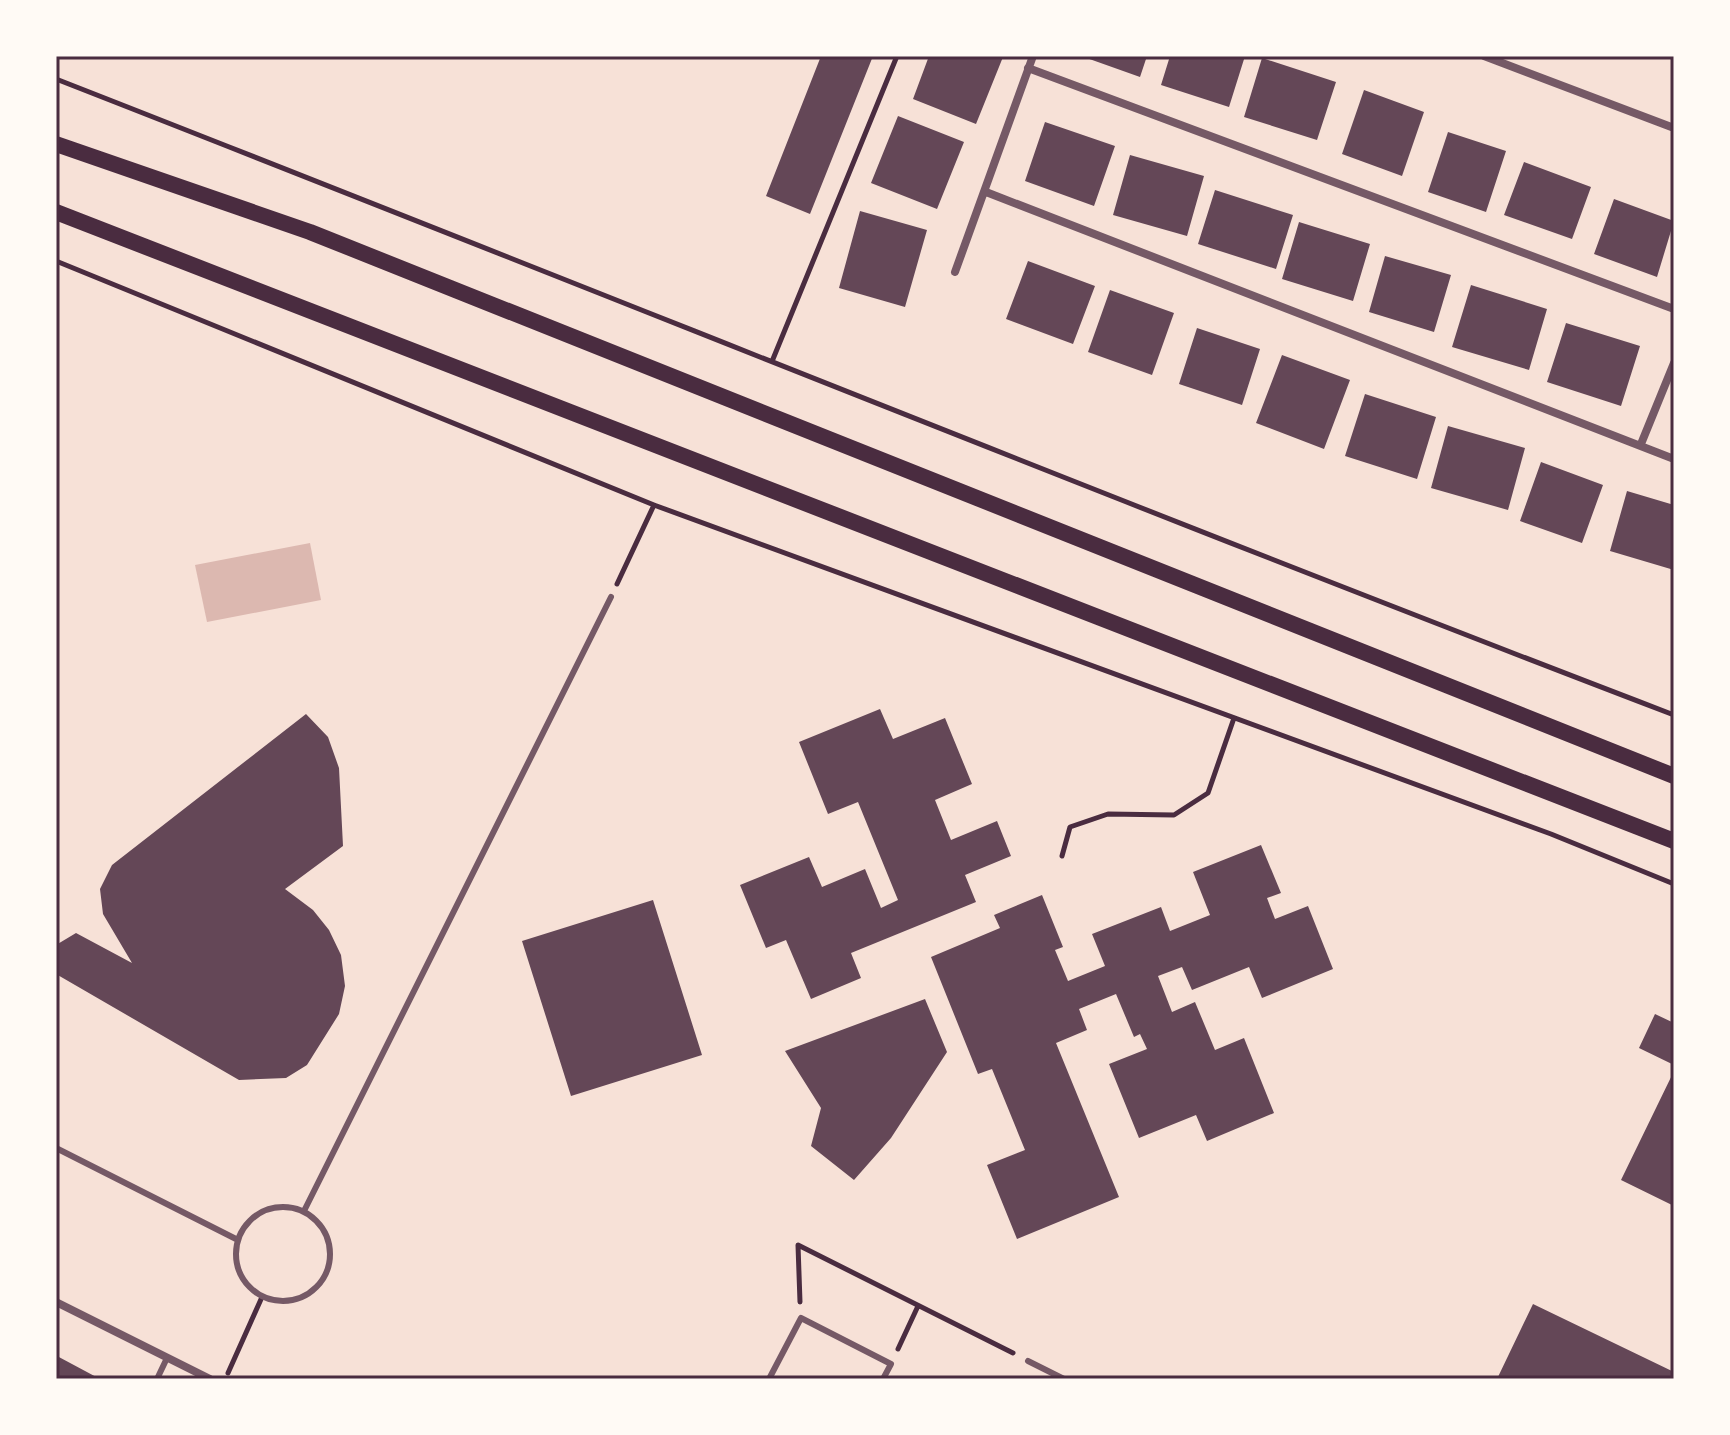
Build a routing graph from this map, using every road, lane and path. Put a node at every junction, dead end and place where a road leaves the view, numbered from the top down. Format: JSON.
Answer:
{"nodes":[{"id":1,"x":897,"y":56,"type":"edge"},
{"id":2,"x":1033,"y":56,"type":"edge"},
{"id":3,"x":1484,"y":56,"type":"edge"},
{"id":4,"x":1028,"y":68,"type":"junction"},
{"id":5,"x":56,"y":79,"type":"edge"},
{"id":6,"x":1674,"y":128,"type":"edge"},
{"id":7,"x":56,"y":144,"type":"edge"},
{"id":8,"x":986,"y":192,"type":"junction"},
{"id":9,"x":56,"y":212,"type":"edge"},
{"id":10,"x":56,"y":261,"type":"edge"},
{"id":11,"x":955,"y":272,"type":"dead end"},
{"id":12,"x":1674,"y":309,"type":"edge"},
{"id":13,"x":773,"y":359,"type":"junction"},
{"id":14,"x":1674,"y":363,"type":"edge"},
{"id":15,"x":1641,"y":444,"type":"junction"},
{"id":16,"x":1674,"y":459,"type":"edge"},
{"id":17,"x":654,"y":505,"type":"junction"},
{"id":18,"x":611,"y":597,"type":"joint"},
{"id":19,"x":1674,"y":715,"type":"edge"},
{"id":20,"x":1234,"y":718,"type":"junction"},
{"id":21,"x":1674,"y":776,"type":"edge"},
{"id":22,"x":1674,"y":841,"type":"edge"},
{"id":23,"x":1062,"y":856,"type":"dead end"},
{"id":24,"x":1674,"y":884,"type":"edge"},
{"id":25,"x":56,"y":1148,"type":"edge"},
{"id":26,"x":304,"y":1211,"type":"junction"},
{"id":27,"x":238,"y":1240,"type":"junction"},
{"id":28,"x":262,"y":1297,"type":"junction"},
{"id":29,"x":56,"y":1302,"type":"edge"},
{"id":30,"x":918,"y":1306,"type":"junction"},
{"id":31,"x":801,"y":1318,"type":"junction"},
{"id":32,"x":167,"y":1358,"type":"junction"},
{"id":33,"x":1028,"y":1361,"type":"joint"},
{"id":34,"x":891,"y":1364,"type":"junction"},
{"id":35,"x":157,"y":1379,"type":"edge"},
{"id":36,"x":210,"y":1379,"type":"edge"},
{"id":37,"x":225,"y":1379,"type":"edge"},
{"id":38,"x":769,"y":1379,"type":"edge"},
{"id":39,"x":883,"y":1379,"type":"edge"},
{"id":40,"x":1064,"y":1379,"type":"edge"}],
"edges":[{"from":1,"to":13,"type":"path"},
{"from":2,"to":4,"type":"street"},
{"from":3,"to":6,"type":"street"},
{"from":4,"to":8,"type":"street"},
{"from":4,"to":12,"type":"street"},
{"from":5,"to":13,"type":"path"},
{"from":7,"to":21,"type":"main road"},
{"from":8,"to":11,"type":"street"},
{"from":8,"to":15,"type":"street"},
{"from":9,"to":22,"type":"main road"},
{"from":10,"to":17,"type":"path"},
{"from":13,"to":19,"type":"path"},
{"from":14,"to":15,"type":"street"},
{"from":15,"to":16,"type":"street"},
{"from":17,"to":18,"type":"path"},
{"from":17,"to":20,"type":"path"},
{"from":18,"to":26,"type":"lane"},
{"from":20,"to":23,"type":"path"},
{"from":20,"to":24,"type":"path"},
{"from":25,"to":27,"type":"lane"},
{"from":26,"to":27,"type":"lane"},
{"from":26,"to":28,"type":"lane"},
{"from":27,"to":28,"type":"lane"},
{"from":28,"to":37,"type":"path"},
{"from":29,"to":32,"type":"street"},
{"from":30,"to":31,"type":"path"},
{"from":30,"to":33,"type":"path"},
{"from":30,"to":34,"type":"path"},
{"from":31,"to":34,"type":"lane"},
{"from":31,"to":38,"type":"lane"},
{"from":32,"to":35,"type":"lane"},
{"from":32,"to":36,"type":"street"},
{"from":33,"to":40,"type":"lane"},
{"from":34,"to":39,"type":"lane"}]}
